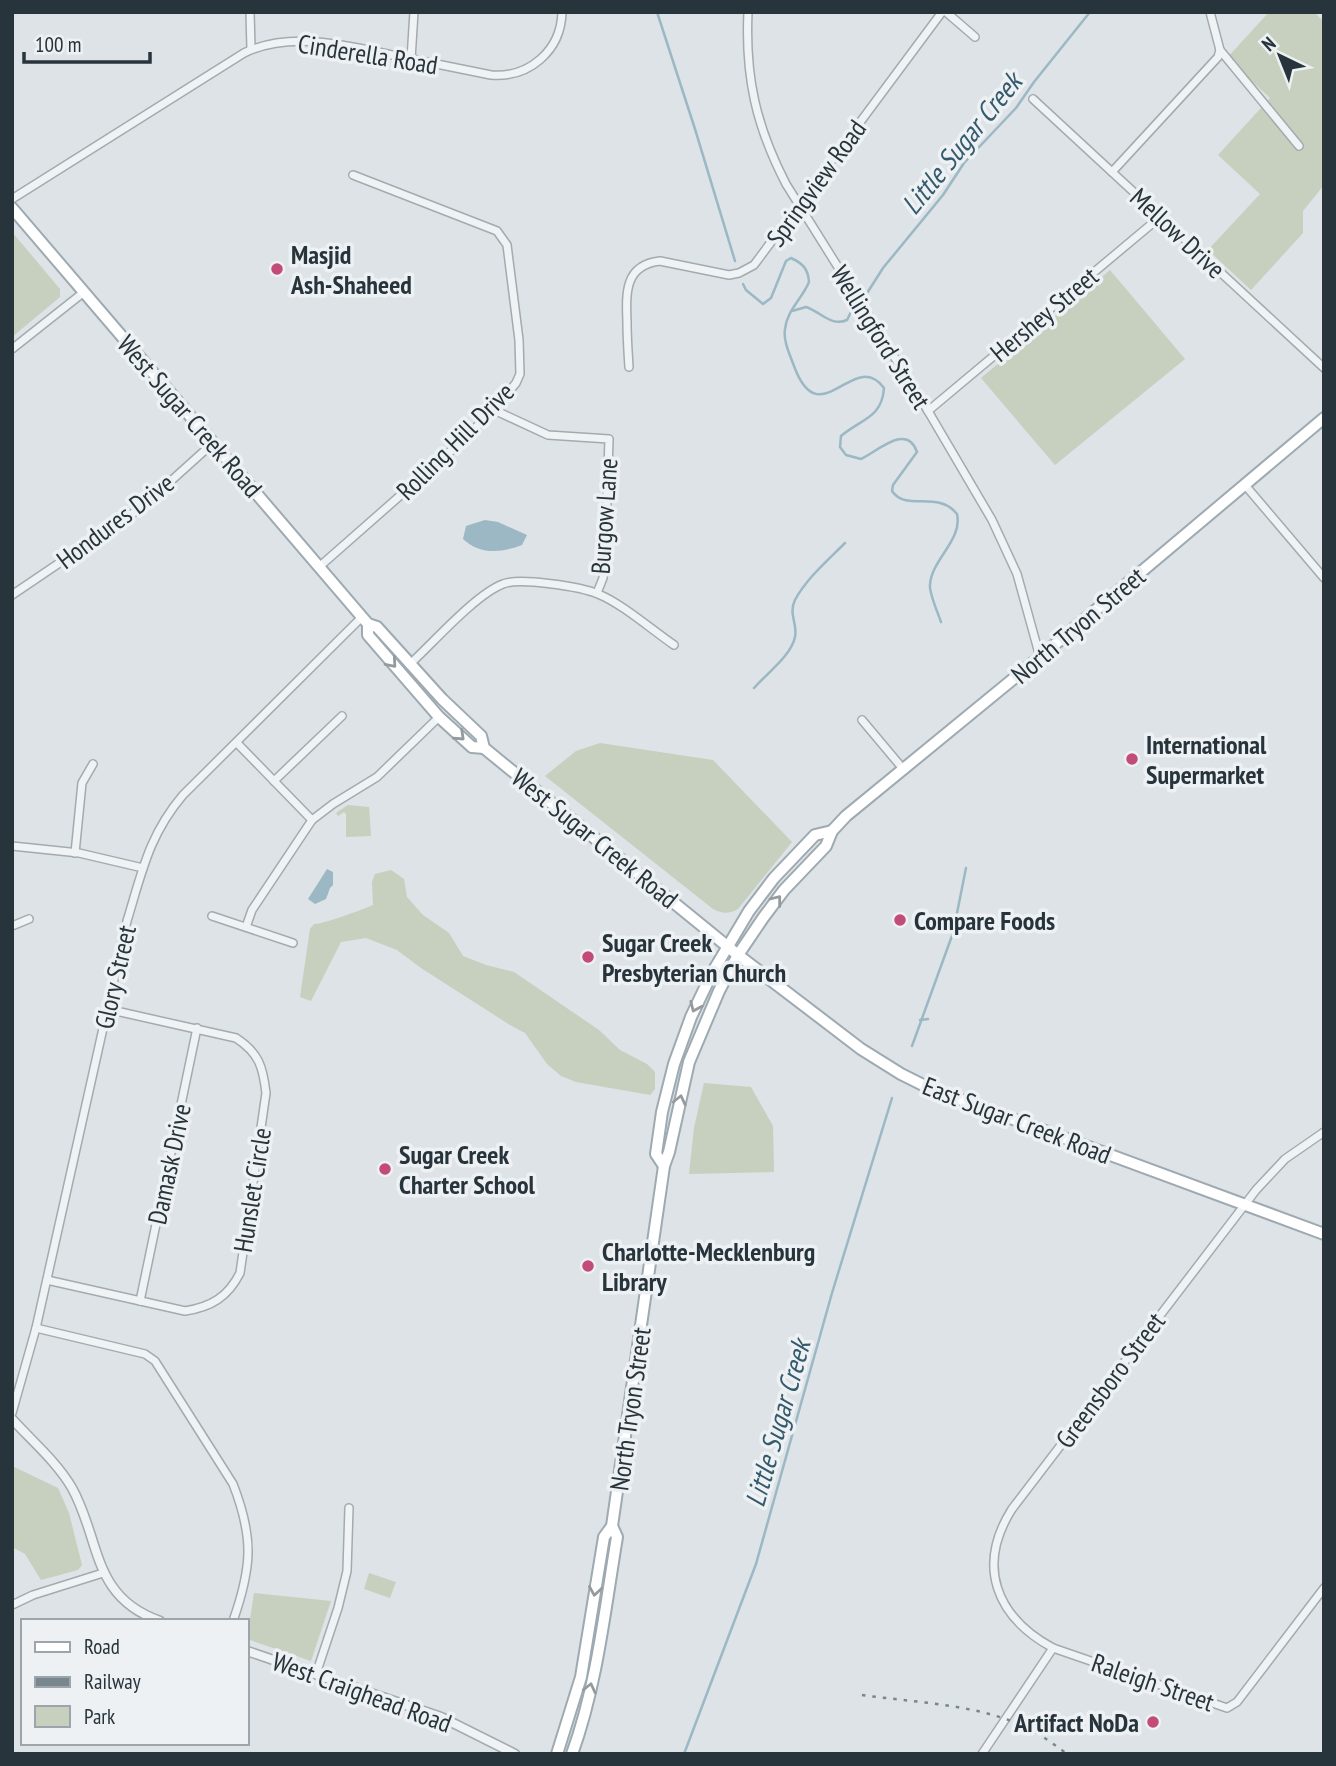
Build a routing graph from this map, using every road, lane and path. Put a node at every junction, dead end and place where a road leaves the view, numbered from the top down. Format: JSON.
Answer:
{"nodes":[{"id":1,"x":250,"y":12,"type":"edge"},
{"id":2,"x":414,"y":12,"type":"edge"},
{"id":3,"x":562,"y":12,"type":"edge"},
{"id":4,"x":748,"y":12,"type":"edge"},
{"id":5,"x":944,"y":12,"type":"edge"},
{"id":6,"x":1210,"y":12,"type":"edge"},
{"id":7,"x":975,"y":37,"type":"dead end"},
{"id":8,"x":251,"y":49,"type":"junction"},
{"id":9,"x":1220,"y":50,"type":"junction"},
{"id":10,"x":411,"y":59,"type":"junction"},
{"id":11,"x":1033,"y":99,"type":"dead end"},
{"id":12,"x":1299,"y":146,"type":"dead end"},
{"id":13,"x":1112,"y":172,"type":"junction"},
{"id":14,"x":353,"y":175,"type":"dead end"},
{"id":15,"x":12,"y":199,"type":"edge"},
{"id":16,"x":799,"y":206,"type":"junction"},
{"id":17,"x":12,"y":208,"type":"edge"},
{"id":18,"x":1160,"y":217,"type":"junction"},
{"id":19,"x":83,"y":292,"type":"junction"},
{"id":20,"x":12,"y":349,"type":"edge"},
{"id":21,"x":628,"y":367,"type":"dead end"},
{"id":22,"x":1324,"y":368,"type":"edge"},
{"id":23,"x":494,"y":410,"type":"junction"},
{"id":24,"x":928,"y":411,"type":"junction"},
{"id":25,"x":1324,"y":418,"type":"edge"},
{"id":26,"x":213,"y":443,"type":"junction"},
{"id":27,"x":1245,"y":485,"type":"junction"},
{"id":28,"x":319,"y":567,"type":"junction"},
{"id":29,"x":1324,"y":578,"type":"edge"},
{"id":30,"x":597,"y":593,"type":"junction"},
{"id":31,"x":12,"y":595,"type":"edge"},
{"id":32,"x":365,"y":620,"type":"junction"},
{"id":33,"x":674,"y":645,"type":"dead end"},
{"id":34,"x":1040,"y":657,"type":"junction"},
{"id":35,"x":410,"y":664,"type":"junction"},
{"id":36,"x":342,"y":716,"type":"dead end"},
{"id":37,"x":439,"y":717,"type":"junction"},
{"id":38,"x":862,"y":720,"type":"dead end"},
{"id":39,"x":237,"y":743,"type":"junction"},
{"id":40,"x":484,"y":748,"type":"junction"},
{"id":41,"x":93,"y":764,"type":"dead end"},
{"id":42,"x":904,"y":770,"type":"junction"},
{"id":43,"x":274,"y":781,"type":"junction"},
{"id":44,"x":312,"y":820,"type":"junction"},
{"id":45,"x":832,"y":831,"type":"junction"},
{"id":46,"x":12,"y":846,"type":"edge"},
{"id":47,"x":75,"y":853,"type":"junction"},
{"id":48,"x":143,"y":868,"type":"junction"},
{"id":49,"x":212,"y":916,"type":"dead end"},
{"id":50,"x":29,"y":919,"type":"dead end"},
{"id":51,"x":12,"y":926,"type":"edge"},
{"id":52,"x":246,"y":927,"type":"junction"},
{"id":53,"x":293,"y":943,"type":"dead end"},
{"id":54,"x":728,"y":947,"type":"junction"},
{"id":55,"x":738,"y":956,"type":"junction"},
{"id":56,"x":107,"y":1009,"type":"junction"},
{"id":57,"x":197,"y":1028,"type":"junction"},
{"id":58,"x":1324,"y":1132,"type":"edge"},
{"id":59,"x":664,"y":1166,"type":"junction"},
{"id":60,"x":1244,"y":1205,"type":"junction"},
{"id":61,"x":1324,"y":1234,"type":"edge"},
{"id":62,"x":47,"y":1280,"type":"junction"},
{"id":63,"x":140,"y":1301,"type":"junction"},
{"id":64,"x":36,"y":1328,"type":"junction"},
{"id":65,"x":12,"y":1413,"type":"edge"},
{"id":66,"x":12,"y":1419,"type":"edge"},
{"id":67,"x":349,"y":1508,"type":"dead end"},
{"id":68,"x":612,"y":1526,"type":"junction"},
{"id":69,"x":103,"y":1573,"type":"junction"},
{"id":70,"x":1324,"y":1588,"type":"edge"},
{"id":71,"x":12,"y":1605,"type":"edge"},
{"id":72,"x":155,"y":1619,"type":"edge"},
{"id":73,"x":234,"y":1619,"type":"edge"},
{"id":74,"x":1053,"y":1648,"type":"junction"},
{"id":75,"x":248,"y":1651,"type":"edge"},
{"id":76,"x":316,"y":1674,"type":"junction"},
{"id":77,"x":515,"y":1754,"type":"edge"},
{"id":78,"x":557,"y":1754,"type":"edge"},
{"id":79,"x":572,"y":1754,"type":"edge"},
{"id":80,"x":982,"y":1754,"type":"edge"}],
"edges":[{"from":1,"to":8,"type":"street"},
{"from":2,"to":10,"type":"street"},
{"from":3,"to":10,"type":"street","name":"Cinderella Road"},
{"from":4,"to":16,"type":"street","name":"Wellingford Street"},
{"from":5,"to":7,"type":"street"},
{"from":5,"to":16,"type":"street","name":"Springview Road"},
{"from":6,"to":9,"type":"street"},
{"from":8,"to":10,"type":"street","name":"Cinderella Road"},
{"from":8,"to":15,"type":"street","name":"Cinderella Road"},
{"from":9,"to":12,"type":"street"},
{"from":9,"to":13,"type":"street"},
{"from":11,"to":13,"type":"street","name":"Mellow Drive"},
{"from":13,"to":18,"type":"street","name":"Mellow Drive"},
{"from":14,"to":23,"type":"street","name":"Rolling Hill Drive"},
{"from":16,"to":21,"type":"street","name":"Springview Road"},
{"from":16,"to":24,"type":"street","name":"Wellingford Street"},
{"from":17,"to":19,"type":"main road","name":"West Sugar Creek Road"},
{"from":18,"to":22,"type":"street","name":"Mellow Drive"},
{"from":18,"to":24,"type":"street","name":"Hershey Street"},
{"from":19,"to":20,"type":"street"},
{"from":19,"to":26,"type":"main road","name":"West Sugar Creek Road"},
{"from":23,"to":28,"type":"street","name":"Rolling Hill Drive"},
{"from":23,"to":30,"type":"street","name":"Burgow Lane"},
{"from":24,"to":34,"type":"street","name":"Wellingford Street"},
{"from":25,"to":27,"type":"main road","name":"North Tryon Street"},
{"from":26,"to":28,"type":"main road","name":"West Sugar Creek Road"},
{"from":26,"to":31,"type":"street","name":"Hondures Drive"},
{"from":27,"to":29,"type":"street"},
{"from":27,"to":34,"type":"main road","name":"North Tryon Street"},
{"from":28,"to":32,"type":"main road","name":"West Sugar Creek Road"},
{"from":30,"to":33,"type":"street"},
{"from":30,"to":35,"type":"street"},
{"from":32,"to":35,"type":"main road","name":"West Sugar Creek Road"},
{"from":32,"to":37,"type":"main road","name":"West Sugar Creek Road","one_way":true},
{"from":32,"to":39,"type":"street","name":"Glory Street"},
{"from":34,"to":42,"type":"main road","name":"North Tryon Street"},
{"from":35,"to":40,"type":"main road","name":"West Sugar Creek Road"},
{"from":36,"to":43,"type":"street"},
{"from":37,"to":40,"type":"main road","name":"West Sugar Creek Road","one_way":true},
{"from":37,"to":44,"type":"street"},
{"from":38,"to":42,"type":"street"},
{"from":39,"to":43,"type":"street"},
{"from":39,"to":48,"type":"street","name":"Glory Street"},
{"from":40,"to":54,"type":"main road","name":"West Sugar Creek Road"},
{"from":41,"to":47,"type":"street"},
{"from":42,"to":45,"type":"main road","name":"North Tryon Street"},
{"from":43,"to":44,"type":"street"},
{"from":44,"to":52,"type":"street"},
{"from":45,"to":54,"type":"main road","name":"North Tryon Street"},
{"from":55,"to":45,"type":"main road","name":"North Tryon Street","one_way":true},
{"from":46,"to":47,"type":"street"},
{"from":47,"to":48,"type":"street"},
{"from":48,"to":56,"type":"street","name":"Glory Street"},
{"from":49,"to":52,"type":"street"},
{"from":50,"to":51,"type":"street"},
{"from":52,"to":53,"type":"street"},
{"from":54,"to":55,"type":"main road","name":"West Sugar Creek Road"},
{"from":54,"to":59,"type":"main road","name":"North Tryon Street","one_way":true},
{"from":59,"to":55,"type":"main road","name":"North Tryon Street","one_way":true},
{"from":55,"to":60,"type":"main road","name":"East Sugar Creek Road"},
{"from":56,"to":57,"type":"street","name":"Hunslet Circle"},
{"from":56,"to":62,"type":"street","name":"Glory Street"},
{"from":57,"to":63,"type":"street","name":"Damask Drive"},
{"from":57,"to":63,"type":"street","name":"Hunslet Circle"},
{"from":58,"to":60,"type":"street","name":"Greensboro Street"},
{"from":59,"to":68,"type":"main road","name":"North Tryon Street"},
{"from":60,"to":61,"type":"main road","name":"East Sugar Creek Road"},
{"from":60,"to":74,"type":"street","name":"Greensboro Street"},
{"from":62,"to":63,"type":"street","name":"Hunslet Circle"},
{"from":62,"to":64,"type":"street","name":"Glory Street"},
{"from":64,"to":65,"type":"street","name":"Glory Street"},
{"from":64,"to":73,"type":"street"},
{"from":66,"to":69,"type":"street"},
{"from":67,"to":76,"type":"street"},
{"from":68,"to":78,"type":"main road","name":"North Tryon Street","one_way":true},
{"from":79,"to":68,"type":"main road","name":"North Tryon Street","one_way":true},
{"from":69,"to":71,"type":"street"},
{"from":69,"to":72,"type":"street"},
{"from":70,"to":74,"type":"street","name":"Raleigh Street"},
{"from":74,"to":80,"type":"street"},
{"from":75,"to":76,"type":"street","name":"West Craighead Road"},
{"from":76,"to":77,"type":"street","name":"West Craighead Road"}]}
